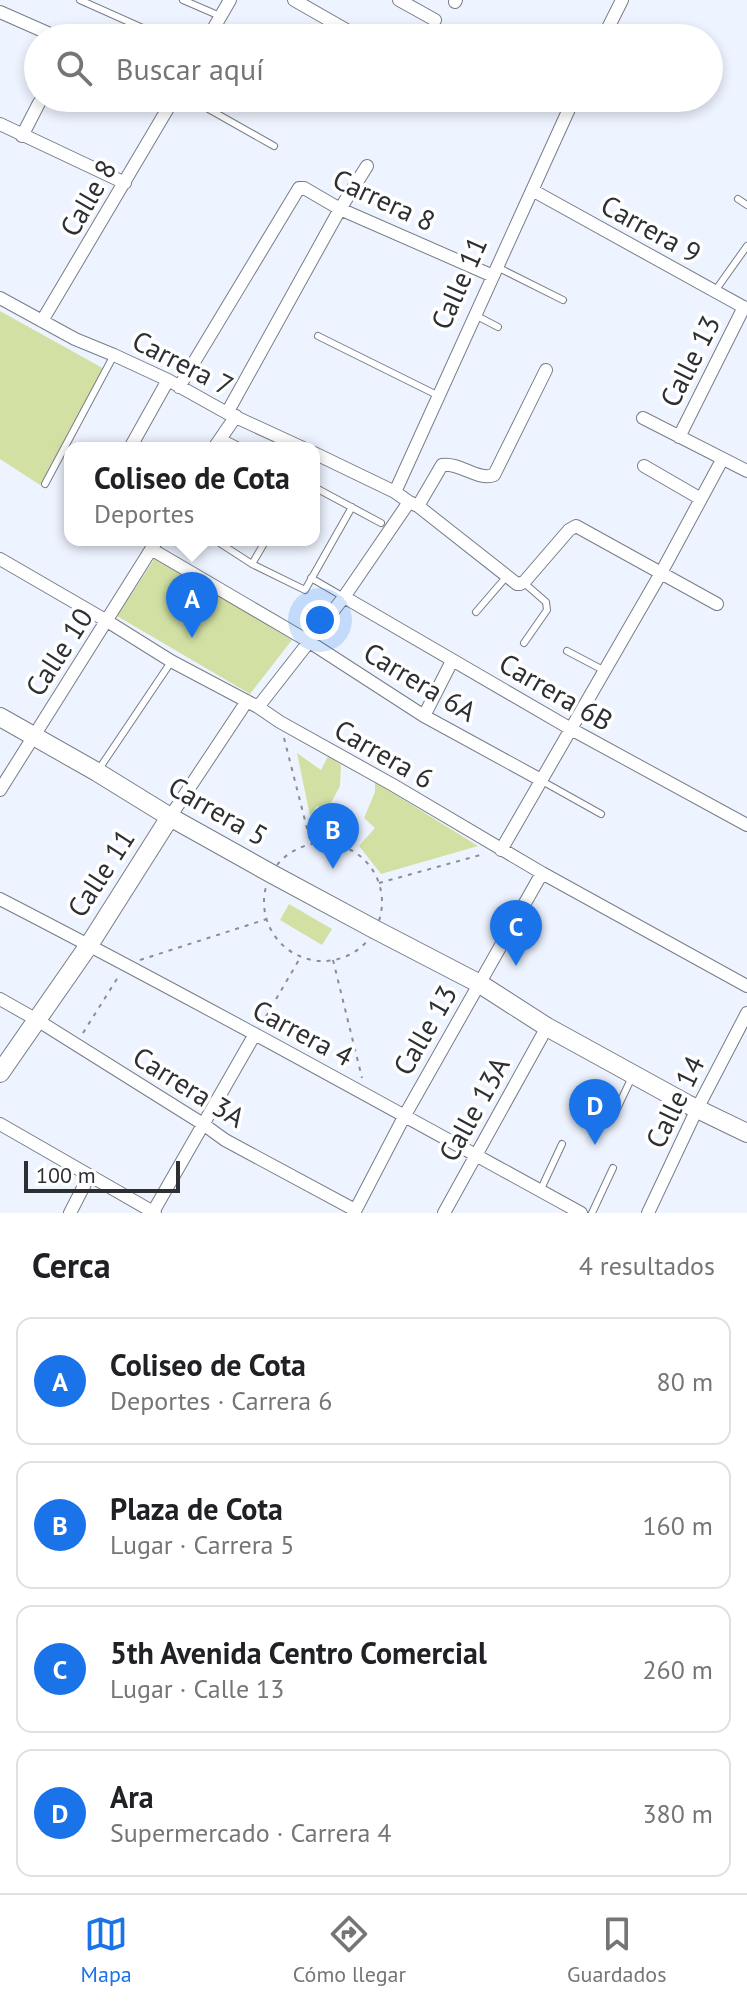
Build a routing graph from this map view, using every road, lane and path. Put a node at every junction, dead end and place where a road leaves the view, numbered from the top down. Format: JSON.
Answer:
{"nodes":[{"id":1,"x":80,"y":0,"type":"edge"},
{"id":2,"x":183,"y":0,"type":"edge"},
{"id":3,"x":230,"y":0,"type":"edge"},
{"id":4,"x":294,"y":0,"type":"edge"},
{"id":5,"x":399,"y":0,"type":"edge"},
{"id":6,"x":622,"y":0,"type":"edge"},
{"id":7,"x":0,"y":12,"type":"edge"},
{"id":8,"x":221,"y":17,"type":"junction"},
{"id":9,"x":435,"y":20,"type":"dead end"},
{"id":10,"x":27,"y":24,"type":"edge"},
{"id":11,"x":134,"y":24,"type":"edge"},
{"id":12,"x":217,"y":24,"type":"edge"},
{"id":13,"x":336,"y":24,"type":"edge"},
{"id":14,"x":610,"y":24,"type":"edge"},
{"id":15,"x":34,"y":112,"type":"edge"},
{"id":16,"x":166,"y":112,"type":"edge"},
{"id":17,"x":214,"y":112,"type":"edge"},
{"id":18,"x":568,"y":112,"type":"edge"},
{"id":19,"x":0,"y":124,"type":"edge"},
{"id":20,"x":22,"y":136,"type":"junction"},
{"id":21,"x":274,"y":146,"type":"dead end"},
{"id":22,"x":367,"y":166,"type":"dead end"},
{"id":23,"x":125,"y":183,"type":"junction"},
{"id":24,"x":532,"y":190,"type":"junction"},
{"id":25,"x":738,"y":199,"type":"dead end"},
{"id":26,"x":747,"y":205,"type":"edge"},
{"id":27,"x":340,"y":209,"type":"junction"},
{"id":28,"x":747,"y":246,"type":"edge"},
{"id":29,"x":495,"y":272,"type":"junction"},
{"id":30,"x":715,"y":291,"type":"junction"},
{"id":31,"x":0,"y":298,"type":"edge"},
{"id":32,"x":563,"y":300,"type":"dead end"},
{"id":33,"x":745,"y":308,"type":"edge"},
{"id":34,"x":475,"y":315,"type":"junction"},
{"id":35,"x":42,"y":321,"type":"junction"},
{"id":36,"x":498,"y":327,"type":"dead end"},
{"id":37,"x":318,"y":336,"type":"dead end"},
{"id":38,"x":114,"y":355,"type":"junction"},
{"id":39,"x":546,"y":370,"type":"dead end"},
{"id":40,"x":174,"y":383,"type":"junction"},
{"id":41,"x":439,"y":396,"type":"junction"},
{"id":42,"x":231,"y":415,"type":"junction"},
{"id":43,"x":643,"y":418,"type":"dead end"},
{"id":44,"x":679,"y":437,"type":"junction"},
{"id":45,"x":67,"y":442,"type":"edge"},
{"id":46,"x":134,"y":442,"type":"edge"},
{"id":47,"x":218,"y":442,"type":"edge"},
{"id":48,"x":290,"y":442,"type":"edge"},
{"id":49,"x":64,"y":448,"type":"edge"},
{"id":50,"x":320,"y":456,"type":"edge"},
{"id":51,"x":722,"y":460,"type":"junction"},
{"id":52,"x":644,"y":466,"type":"dead end"},
{"id":53,"x":747,"y":471,"type":"edge"},
{"id":54,"x":45,"y":484,"type":"dead end"},
{"id":55,"x":320,"y":490,"type":"edge"},
{"id":56,"x":395,"y":492,"type":"junction"},
{"id":57,"x":701,"y":499,"type":"junction"},
{"id":58,"x":414,"y":504,"type":"junction"},
{"id":59,"x":352,"y":507,"type":"junction"},
{"id":60,"x":381,"y":523,"type":"dead end"},
{"id":61,"x":153,"y":546,"type":"edge"},
{"id":62,"x":156,"y":546,"type":"edge"},
{"id":63,"x":224,"y":546,"type":"edge"},
{"id":64,"x":262,"y":546,"type":"edge"},
{"id":65,"x":0,"y":559,"type":"edge"},
{"id":66,"x":252,"y":564,"type":"junction"},
{"id":67,"x":661,"y":573,"type":"junction"},
{"id":68,"x":507,"y":576,"type":"junction"},
{"id":69,"x":311,"y":578,"type":"junction"},
{"id":70,"x":521,"y":583,"type":"junction"},
{"id":71,"x":344,"y":597,"type":"junction"},
{"id":72,"x":717,"y":604,"type":"dead end"},
{"id":73,"x":476,"y":612,"type":"dead end"},
{"id":74,"x":107,"y":621,"type":"junction"},
{"id":75,"x":308,"y":641,"type":"junction"},
{"id":76,"x":524,"y":643,"type":"dead end"},
{"id":77,"x":567,"y":651,"type":"dead end"},
{"id":78,"x":171,"y":661,"type":"junction"},
{"id":79,"x":452,"y":661,"type":"junction"},
{"id":80,"x":605,"y":671,"type":"junction"},
{"id":81,"x":252,"y":704,"type":"junction"},
{"id":82,"x":424,"y":716,"type":"junction"},
{"id":83,"x":0,"y":717,"type":"edge"},
{"id":84,"x":280,"y":722,"type":"junction"},
{"id":85,"x":571,"y":729,"type":"junction"},
{"id":86,"x":34,"y":736,"type":"junction"},
{"id":87,"x":97,"y":772,"type":"junction"},
{"id":88,"x":541,"y":780,"type":"junction"},
{"id":89,"x":0,"y":790,"type":"edge"},
{"id":90,"x":601,"y":814,"type":"dead end"},
{"id":91,"x":170,"y":817,"type":"junction"},
{"id":92,"x":747,"y":825,"type":"edge"},
{"id":93,"x":311,"y":844,"type":"dead end"},
{"id":94,"x":501,"y":850,"type":"junction"},
{"id":95,"x":542,"y":873,"type":"junction"},
{"id":96,"x":379,"y":883,"type":"dead end"},
{"id":97,"x":0,"y":899,"type":"edge"},
{"id":98,"x":267,"y":919,"type":"dead end"},
{"id":99,"x":89,"y":945,"type":"junction"},
{"id":100,"x":300,"y":957,"type":"dead end"},
{"id":101,"x":333,"y":960,"type":"dead end"},
{"id":102,"x":126,"y":965,"type":"junction"},
{"id":103,"x":480,"y":984,"type":"junction"},
{"id":104,"x":747,"y":986,"type":"edge"},
{"id":105,"x":0,"y":999,"type":"edge"},
{"id":106,"x":747,"y":1013,"type":"edge"},
{"id":107,"x":37,"y":1020,"type":"junction"},
{"id":108,"x":547,"y":1027,"type":"junction"},
{"id":109,"x":255,"y":1034,"type":"junction"},
{"id":110,"x":76,"y":1045,"type":"junction"},
{"id":111,"x":0,"y":1073,"type":"edge"},
{"id":112,"x":634,"y":1074,"type":"junction"},
{"id":113,"x":359,"y":1090,"type":"junction"},
{"id":114,"x":697,"y":1109,"type":"junction"},
{"id":115,"x":405,"y":1115,"type":"junction"},
{"id":116,"x":614,"y":1115,"type":"dead end"},
{"id":117,"x":0,"y":1124,"type":"edge"},
{"id":118,"x":203,"y":1124,"type":"junction"},
{"id":119,"x":747,"y":1133,"type":"edge"},
{"id":120,"x":562,"y":1144,"type":"dead end"},
{"id":121,"x":476,"y":1155,"type":"junction"},
{"id":122,"x":613,"y":1168,"type":"dead end"},
{"id":123,"x":89,"y":1176,"type":"junction"},
{"id":124,"x":540,"y":1191,"type":"junction"},
{"id":125,"x":355,"y":1211,"type":"edge"},
{"id":126,"x":154,"y":1212,"type":"edge"},
{"id":127,"x":70,"y":1213,"type":"edge"},
{"id":128,"x":444,"y":1213,"type":"edge"},
{"id":129,"x":581,"y":1213,"type":"edge"},
{"id":130,"x":592,"y":1213,"type":"edge"},
{"id":131,"x":648,"y":1213,"type":"edge"}],
"edges":[{"from":1,"to":11,"type":"lane"},
{"from":2,"to":8,"type":"lane"},
{"from":3,"to":8,"type":"street"},
{"from":4,"to":13,"type":"street"},
{"from":5,"to":9,"type":"street"},
{"from":6,"to":14,"type":"street"},
{"from":7,"to":10,"type":"street"},
{"from":8,"to":12,"type":"street"},
{"from":15,"to":20,"type":"street"},
{"from":16,"to":23,"type":"street","name":"Calle 8"},
{"from":17,"to":21,"type":"lane"},
{"from":18,"to":24,"type":"street","name":"Calle 11"},
{"from":19,"to":20,"type":"street"},
{"from":20,"to":23,"type":"street"},
{"from":22,"to":27,"type":"street"},
{"from":23,"to":35,"type":"street","name":"Calle 8"},
{"from":24,"to":29,"type":"street","name":"Calle 11"},
{"from":24,"to":30,"type":"street","name":"Carrera 9"},
{"from":25,"to":26,"type":"lane"},
{"from":27,"to":29,"type":"street","name":"Carrera 8"},
{"from":27,"to":40,"type":"street","name":"Carrera 8"},
{"from":27,"to":42,"type":"street"},
{"from":28,"to":30,"type":"lane"},
{"from":29,"to":32,"type":"lane"},
{"from":29,"to":34,"type":"street","name":"Calle 11"},
{"from":30,"to":33,"type":"street","name":"Carrera 9"},
{"from":31,"to":35,"type":"street","name":"Carrera 7"},
{"from":33,"to":44,"type":"street","name":"Calle 13"},
{"from":34,"to":36,"type":"lane"},
{"from":34,"to":41,"type":"street","name":"Calle 11"},
{"from":35,"to":38,"type":"street","name":"Carrera 7"},
{"from":37,"to":41,"type":"lane"},
{"from":38,"to":40,"type":"street","name":"Carrera 7"},
{"from":38,"to":45,"type":"lane"},
{"from":39,"to":58,"type":"street","name":"Calle 11"},
{"from":40,"to":42,"type":"street","name":"Carrera 7"},
{"from":40,"to":46,"type":"street"},
{"from":41,"to":56,"type":"street","name":"Calle 11"},
{"from":42,"to":47,"type":"street"},
{"from":42,"to":48,"type":"street","name":"Carrera 7"},
{"from":43,"to":44,"type":"street"},
{"from":44,"to":51,"type":"street"},
{"from":49,"to":54,"type":"lane"},
{"from":50,"to":56,"type":"street"},
{"from":51,"to":53,"type":"street"},
{"from":51,"to":57,"type":"street"},
{"from":52,"to":57,"type":"street"},
{"from":55,"to":59,"type":"lane"},
{"from":56,"to":58,"type":"street"},
{"from":57,"to":67,"type":"street"},
{"from":58,"to":68,"type":"street"},
{"from":58,"to":71,"type":"street","name":"Calle 11"},
{"from":59,"to":60,"type":"lane"},
{"from":59,"to":69,"type":"lane"},
{"from":61,"to":74,"type":"street","name":"Calle 10"},
{"from":62,"to":75,"type":"street","name":"Carrera 6A"},
{"from":63,"to":66,"type":"lane"},
{"from":64,"to":66,"type":"lane"},
{"from":65,"to":74,"type":"street","name":"Carrera 6"},
{"from":66,"to":69,"type":"lane"},
{"from":67,"to":70,"type":"street"},
{"from":67,"to":72,"type":"street"},
{"from":67,"to":80,"type":"street"},
{"from":68,"to":70,"type":"street"},
{"from":68,"to":73,"type":"lane"},
{"from":69,"to":71,"type":"lane"},
{"from":70,"to":76,"type":"lane"},
{"from":71,"to":75,"type":"street","name":"Calle 11"},
{"from":71,"to":79,"type":"street","name":"Carrera 6B"},
{"from":74,"to":78,"type":"street","name":"Carrera 6"},
{"from":74,"to":86,"type":"street","name":"Calle 10"},
{"from":75,"to":81,"type":"street","name":"Calle 11"},
{"from":75,"to":82,"type":"street","name":"Carrera 6A"},
{"from":77,"to":80,"type":"lane"},
{"from":78,"to":81,"type":"street","name":"Carrera 6"},
{"from":78,"to":87,"type":"lane"},
{"from":79,"to":82,"type":"street"},
{"from":79,"to":85,"type":"street","name":"Carrera 6B"},
{"from":80,"to":85,"type":"street"},
{"from":81,"to":84,"type":"street","name":"Carrera 6"},
{"from":81,"to":91,"type":"street","name":"Calle 11"},
{"from":82,"to":88,"type":"street","name":"Carrera 6A"},
{"from":83,"to":86,"type":"main road","name":"Carrera 5"},
{"from":84,"to":93,"type":"path"},
{"from":84,"to":94,"type":"street","name":"Carrera 6"},
{"from":85,"to":88,"type":"street"},
{"from":85,"to":92,"type":"street","name":"Carrera 6B"},
{"from":86,"to":87,"type":"main road","name":"Carrera 5"},
{"from":86,"to":89,"type":"street","name":"Calle 10"},
{"from":87,"to":91,"type":"main road","name":"Carrera 5"},
{"from":88,"to":90,"type":"lane"},
{"from":88,"to":94,"type":"street"},
{"from":91,"to":99,"type":"main road","name":"Calle 11"},
{"from":91,"to":103,"type":"main road","name":"Carrera 5"},
{"from":94,"to":95,"type":"street","name":"Carrera 6"},
{"from":94,"to":96,"type":"path"},
{"from":95,"to":103,"type":"street","name":"Calle 13"},
{"from":95,"to":104,"type":"street","name":"Carrera 6"},
{"from":97,"to":99,"type":"street","name":"Carrera 4"},
{"from":98,"to":102,"type":"path"},
{"from":99,"to":102,"type":"street","name":"Carrera 4"},
{"from":99,"to":107,"type":"main road","name":"Calle 11"},
{"from":100,"to":109,"type":"path"},
{"from":101,"to":113,"type":"path"},
{"from":102,"to":109,"type":"street","name":"Carrera 4"},
{"from":102,"to":110,"type":"path"},
{"from":103,"to":108,"type":"main road","name":"Carrera 5"},
{"from":103,"to":115,"type":"street","name":"Calle 13"},
{"from":105,"to":107,"type":"street","name":"Carrera 3A"},
{"from":106,"to":114,"type":"street","name":"Calle 14"},
{"from":107,"to":110,"type":"street","name":"Carrera 3A"},
{"from":107,"to":111,"type":"main road","name":"Calle 11"},
{"from":108,"to":112,"type":"main road","name":"Carrera 5"},
{"from":108,"to":121,"type":"street","name":"Calle 13A"},
{"from":109,"to":113,"type":"street","name":"Carrera 4"},
{"from":109,"to":118,"type":"street"},
{"from":110,"to":118,"type":"street","name":"Carrera 3A"},
{"from":112,"to":114,"type":"main road","name":"Carrera 5"},
{"from":112,"to":116,"type":"lane"},
{"from":113,"to":115,"type":"street","name":"Carrera 4"},
{"from":114,"to":119,"type":"main road","name":"Carrera 5"},
{"from":114,"to":131,"type":"street","name":"Calle 14"},
{"from":115,"to":121,"type":"street","name":"Carrera 4"},
{"from":115,"to":125,"type":"street","name":"Calle 13"},
{"from":117,"to":123,"type":"street"},
{"from":118,"to":125,"type":"street","name":"Carrera 3A"},
{"from":118,"to":126,"type":"street"},
{"from":120,"to":124,"type":"lane"},
{"from":121,"to":124,"type":"street","name":"Carrera 4"},
{"from":121,"to":128,"type":"street","name":"Calle 13A"},
{"from":122,"to":130,"type":"lane"},
{"from":123,"to":126,"type":"street"},
{"from":123,"to":127,"type":"street"},
{"from":124,"to":129,"type":"street","name":"Carrera 4"}]}
